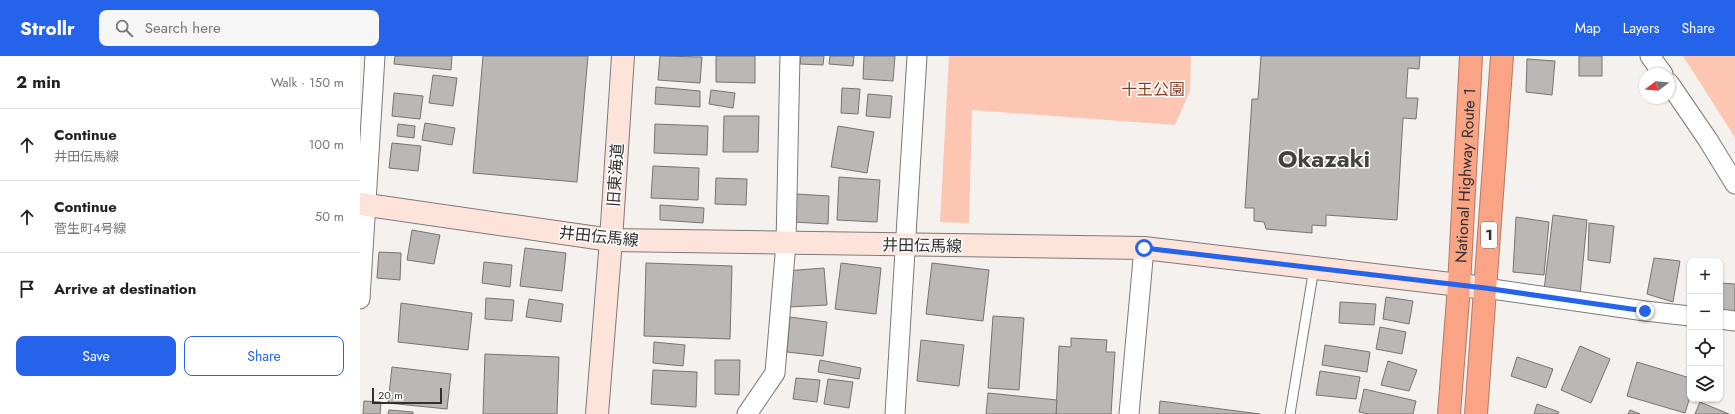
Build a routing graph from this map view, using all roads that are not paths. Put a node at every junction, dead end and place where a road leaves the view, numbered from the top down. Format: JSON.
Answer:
{"nodes":[{"id":1,"x":375,"y":56,"type":"edge"},
{"id":2,"x":623,"y":56,"type":"edge"},
{"id":3,"x":790,"y":56,"type":"edge"},
{"id":4,"x":917,"y":56,"type":"edge"},
{"id":5,"x":1471,"y":56,"type":"edge"},
{"id":6,"x":1502,"y":56,"type":"edge"},
{"id":7,"x":1650,"y":56,"type":"edge"},
{"id":8,"x":1659,"y":68,"type":"edge"},
{"id":9,"x":1675,"y":92,"type":"edge"},
{"id":10,"x":1735,"y":184,"type":"edge"},
{"id":11,"x":363,"y":204,"type":"edge"},
{"id":12,"x":611,"y":240,"type":"junction"},
{"id":13,"x":786,"y":243,"type":"junction"},
{"id":14,"x":905,"y":245,"type":"junction"},
{"id":15,"x":1144,"y":248,"type":"junction"},
{"id":16,"x":1314,"y":268,"type":"junction"},
{"id":17,"x":1459,"y":286,"type":"junction"},
{"id":18,"x":1485,"y":288,"type":"junction"},
{"id":19,"x":360,"y":299,"type":"edge"},
{"id":20,"x":1687,"y":316,"type":"edge"},
{"id":21,"x":1723,"y":319,"type":"edge"},
{"id":22,"x":1735,"y":321,"type":"edge"},
{"id":23,"x":597,"y":414,"type":"edge"},
{"id":24,"x":747,"y":414,"type":"edge"},
{"id":25,"x":895,"y":414,"type":"edge"},
{"id":26,"x":1129,"y":414,"type":"edge"},
{"id":27,"x":1290,"y":414,"type":"edge"},
{"id":28,"x":1449,"y":414,"type":"edge"},
{"id":29,"x":1476,"y":414,"type":"edge"}],
"edges":[{"from":1,"to":11,"type":"street"},
{"from":2,"to":12,"type":"street","name":"旧東海道"},
{"from":3,"to":13,"type":"street"},
{"from":4,"to":14,"type":"street"},
{"from":5,"to":17,"type":"highway","name":"National Highway Route 1","number":"1"},
{"from":6,"to":18,"type":"highway","name":"National Highway Route 1","number":"1"},
{"from":7,"to":8,"type":"street"},
{"from":9,"to":10,"type":"street"},
{"from":11,"to":12,"type":"street","name":"井田伝馬線"},
{"from":11,"to":19,"type":"street"},
{"from":12,"to":13,"type":"street","name":"井田伝馬線"},
{"from":12,"to":23,"type":"street","name":"旧東海道"},
{"from":13,"to":14,"type":"street","name":"井田伝馬線"},
{"from":13,"to":24,"type":"street"},
{"from":14,"to":15,"type":"street","name":"井田伝馬線"},
{"from":14,"to":25,"type":"street"},
{"from":15,"to":16,"type":"street","name":"井田伝馬線"},
{"from":15,"to":26,"type":"street"},
{"from":16,"to":17,"type":"street","name":"井田伝馬線"},
{"from":16,"to":27,"type":"lane"},
{"from":17,"to":18,"type":"street","name":"井田伝馬線"},
{"from":17,"to":28,"type":"highway","name":"National Highway Route 1","number":"1"},
{"from":18,"to":20,"type":"street"},
{"from":18,"to":29,"type":"highway","name":"National Highway Route 1","number":"1"},
{"from":21,"to":22,"type":"street"}]}
